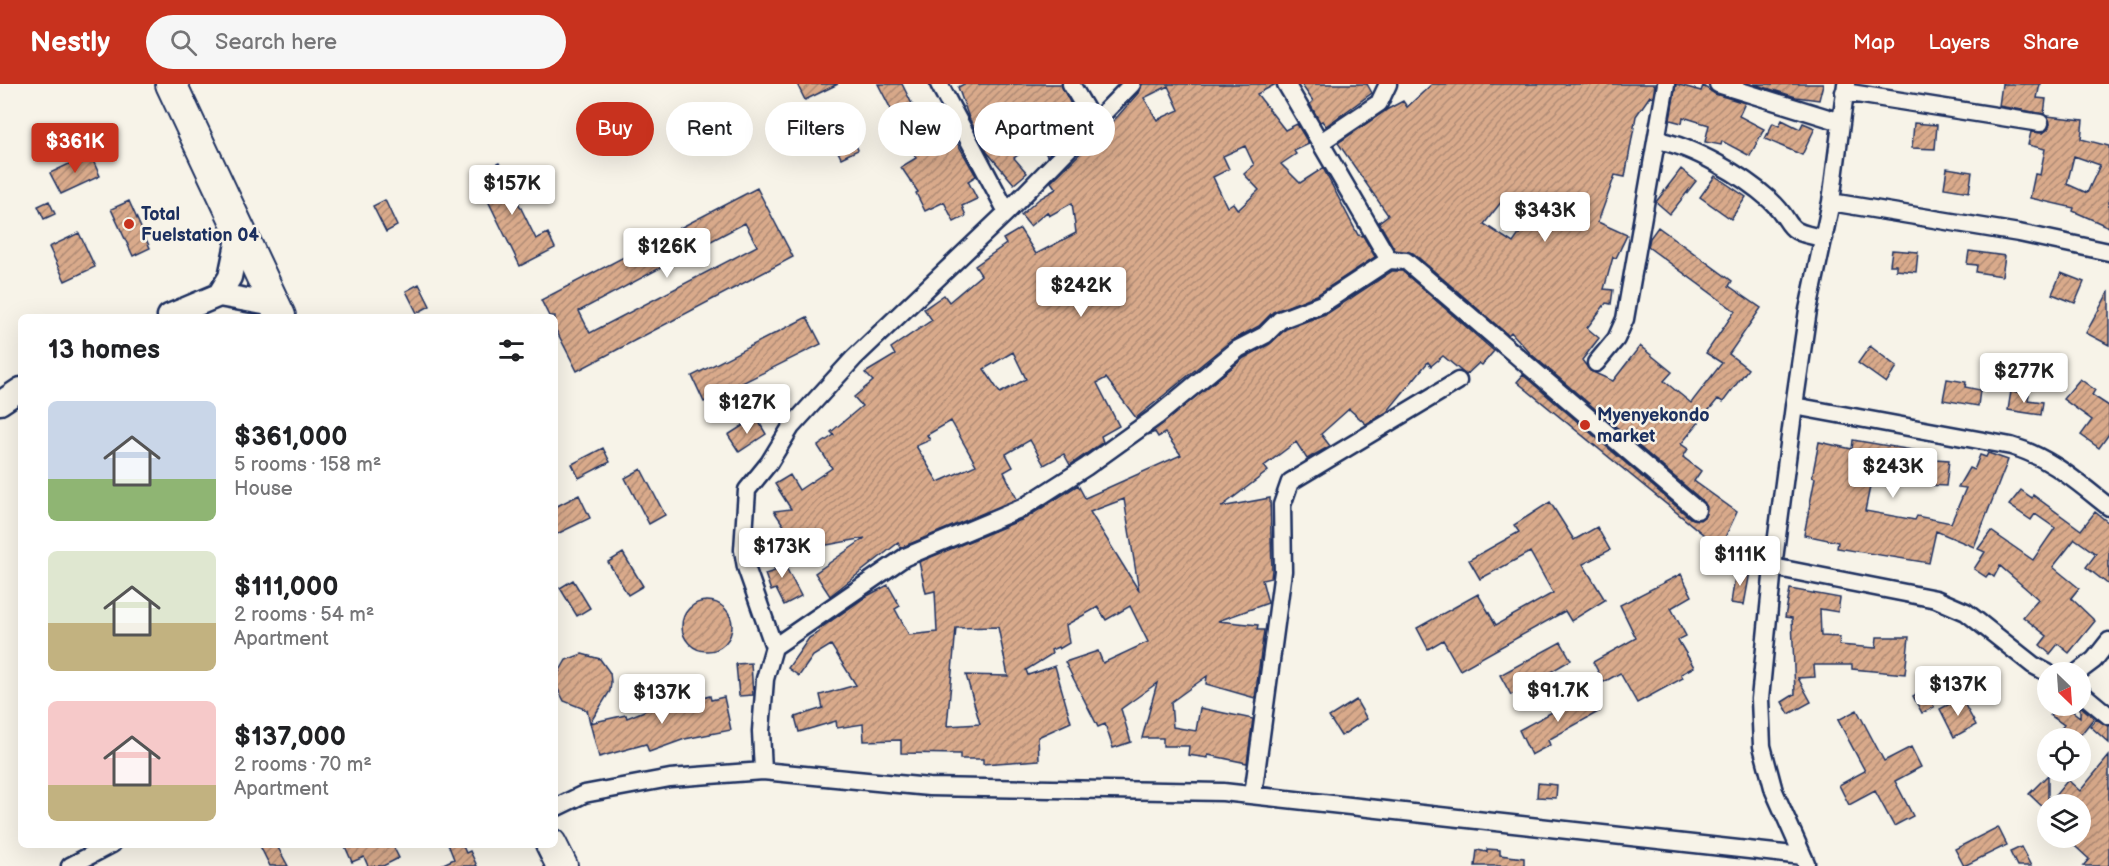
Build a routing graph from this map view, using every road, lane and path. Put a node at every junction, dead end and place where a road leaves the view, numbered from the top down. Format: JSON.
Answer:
{"nodes":[{"id":1,"x":171,"y":84,"type":"edge"},
{"id":2,"x":939,"y":84,"type":"edge"},
{"id":3,"x":1071,"y":84,"type":"edge"},
{"id":4,"x":1132,"y":84,"type":"edge"},
{"id":5,"x":1286,"y":84,"type":"edge"},
{"id":6,"x":1388,"y":84,"type":"edge"},
{"id":7,"x":1666,"y":84,"type":"edge"},
{"id":8,"x":1718,"y":84,"type":"edge"},
{"id":9,"x":1845,"y":88,"type":"edge"},
{"id":10,"x":1082,"y":102,"type":"edge"},
{"id":11,"x":1114,"y":102,"type":"edge"},
{"id":12,"x":1840,"y":122,"type":"junction"},
{"id":13,"x":2040,"y":123,"type":"dead end"},
{"id":14,"x":1657,"y":140,"type":"junction"},
{"id":15,"x":1321,"y":142,"type":"junction"},
{"id":16,"x":1062,"y":156,"type":"edge"},
{"id":17,"x":1831,"y":202,"type":"junction"},
{"id":18,"x":1007,"y":212,"type":"junction"},
{"id":19,"x":240,"y":229,"type":"junction"},
{"id":20,"x":1824,"y":238,"type":"junction"},
{"id":21,"x":2109,"y":252,"type":"edge"},
{"id":22,"x":1389,"y":260,"type":"junction"},
{"id":23,"x":219,"y":295,"type":"junction"},
{"id":24,"x":278,"y":310,"type":"edge"},
{"id":25,"x":174,"y":314,"type":"edge"},
{"id":26,"x":1596,"y":363,"type":"dead end"},
{"id":27,"x":1458,"y":381,"type":"dead end"},
{"id":28,"x":18,"y":391,"type":"edge"},
{"id":29,"x":0,"y":403,"type":"edge"},
{"id":30,"x":1794,"y":406,"type":"junction"},
{"id":31,"x":2109,"y":507,"type":"edge"},
{"id":32,"x":1697,"y":510,"type":"dead end"},
{"id":33,"x":1773,"y":567,"type":"junction"},
{"id":34,"x":2109,"y":641,"type":"edge"},
{"id":35,"x":774,"y":646,"type":"junction"},
{"id":36,"x":2091,"y":662,"type":"edge"},
{"id":37,"x":2037,"y":667,"type":"edge"},
{"id":38,"x":2091,"y":701,"type":"edge"},
{"id":39,"x":2109,"y":716,"type":"edge"},
{"id":40,"x":763,"y":771,"type":"junction"},
{"id":41,"x":1253,"y":795,"type":"junction"},
{"id":42,"x":558,"y":807,"type":"edge"},
{"id":43,"x":104,"y":848,"type":"edge"},
{"id":44,"x":553,"y":848,"type":"edge"},
{"id":45,"x":1805,"y":861,"type":"edge"},
{"id":46,"x":70,"y":866,"type":"edge"},
{"id":47,"x":562,"y":866,"type":"edge"}],
"edges":[{"from":1,"to":19,"type":"highway"},
{"from":2,"to":18,"type":"street"},
{"from":3,"to":10,"type":"street"},
{"from":4,"to":11,"type":"street"},
{"from":5,"to":15,"type":"street"},
{"from":6,"to":15,"type":"street"},
{"from":7,"to":14,"type":"street"},
{"from":8,"to":12,"type":"street"},
{"from":9,"to":12,"type":"street"},
{"from":9,"to":13,"type":"street"},
{"from":12,"to":17,"type":"street"},
{"from":14,"to":20,"type":"street"},
{"from":14,"to":26,"type":"street"},
{"from":15,"to":22,"type":"street"},
{"from":16,"to":18,"type":"street"},
{"from":17,"to":20,"type":"street"},
{"from":17,"to":21,"type":"street"},
{"from":18,"to":35,"type":"street"},
{"from":19,"to":23,"type":"street"},
{"from":19,"to":24,"type":"highway"},
{"from":20,"to":30,"type":"street"},
{"from":22,"to":32,"type":"street"},
{"from":22,"to":35,"type":"street"},
{"from":23,"to":24,"type":"street"},
{"from":23,"to":25,"type":"street"},
{"from":27,"to":41,"type":"street"},
{"from":28,"to":29,"type":"street"},
{"from":30,"to":31,"type":"street"},
{"from":30,"to":33,"type":"street"},
{"from":33,"to":37,"type":"street"},
{"from":33,"to":45,"type":"street"},
{"from":34,"to":36,"type":"street"},
{"from":35,"to":40,"type":"street"},
{"from":38,"to":39,"type":"street"},
{"from":40,"to":41,"type":"street"},
{"from":40,"to":42,"type":"street"},
{"from":41,"to":45,"type":"street"},
{"from":43,"to":46,"type":"street"},
{"from":44,"to":47,"type":"highway"}]}
